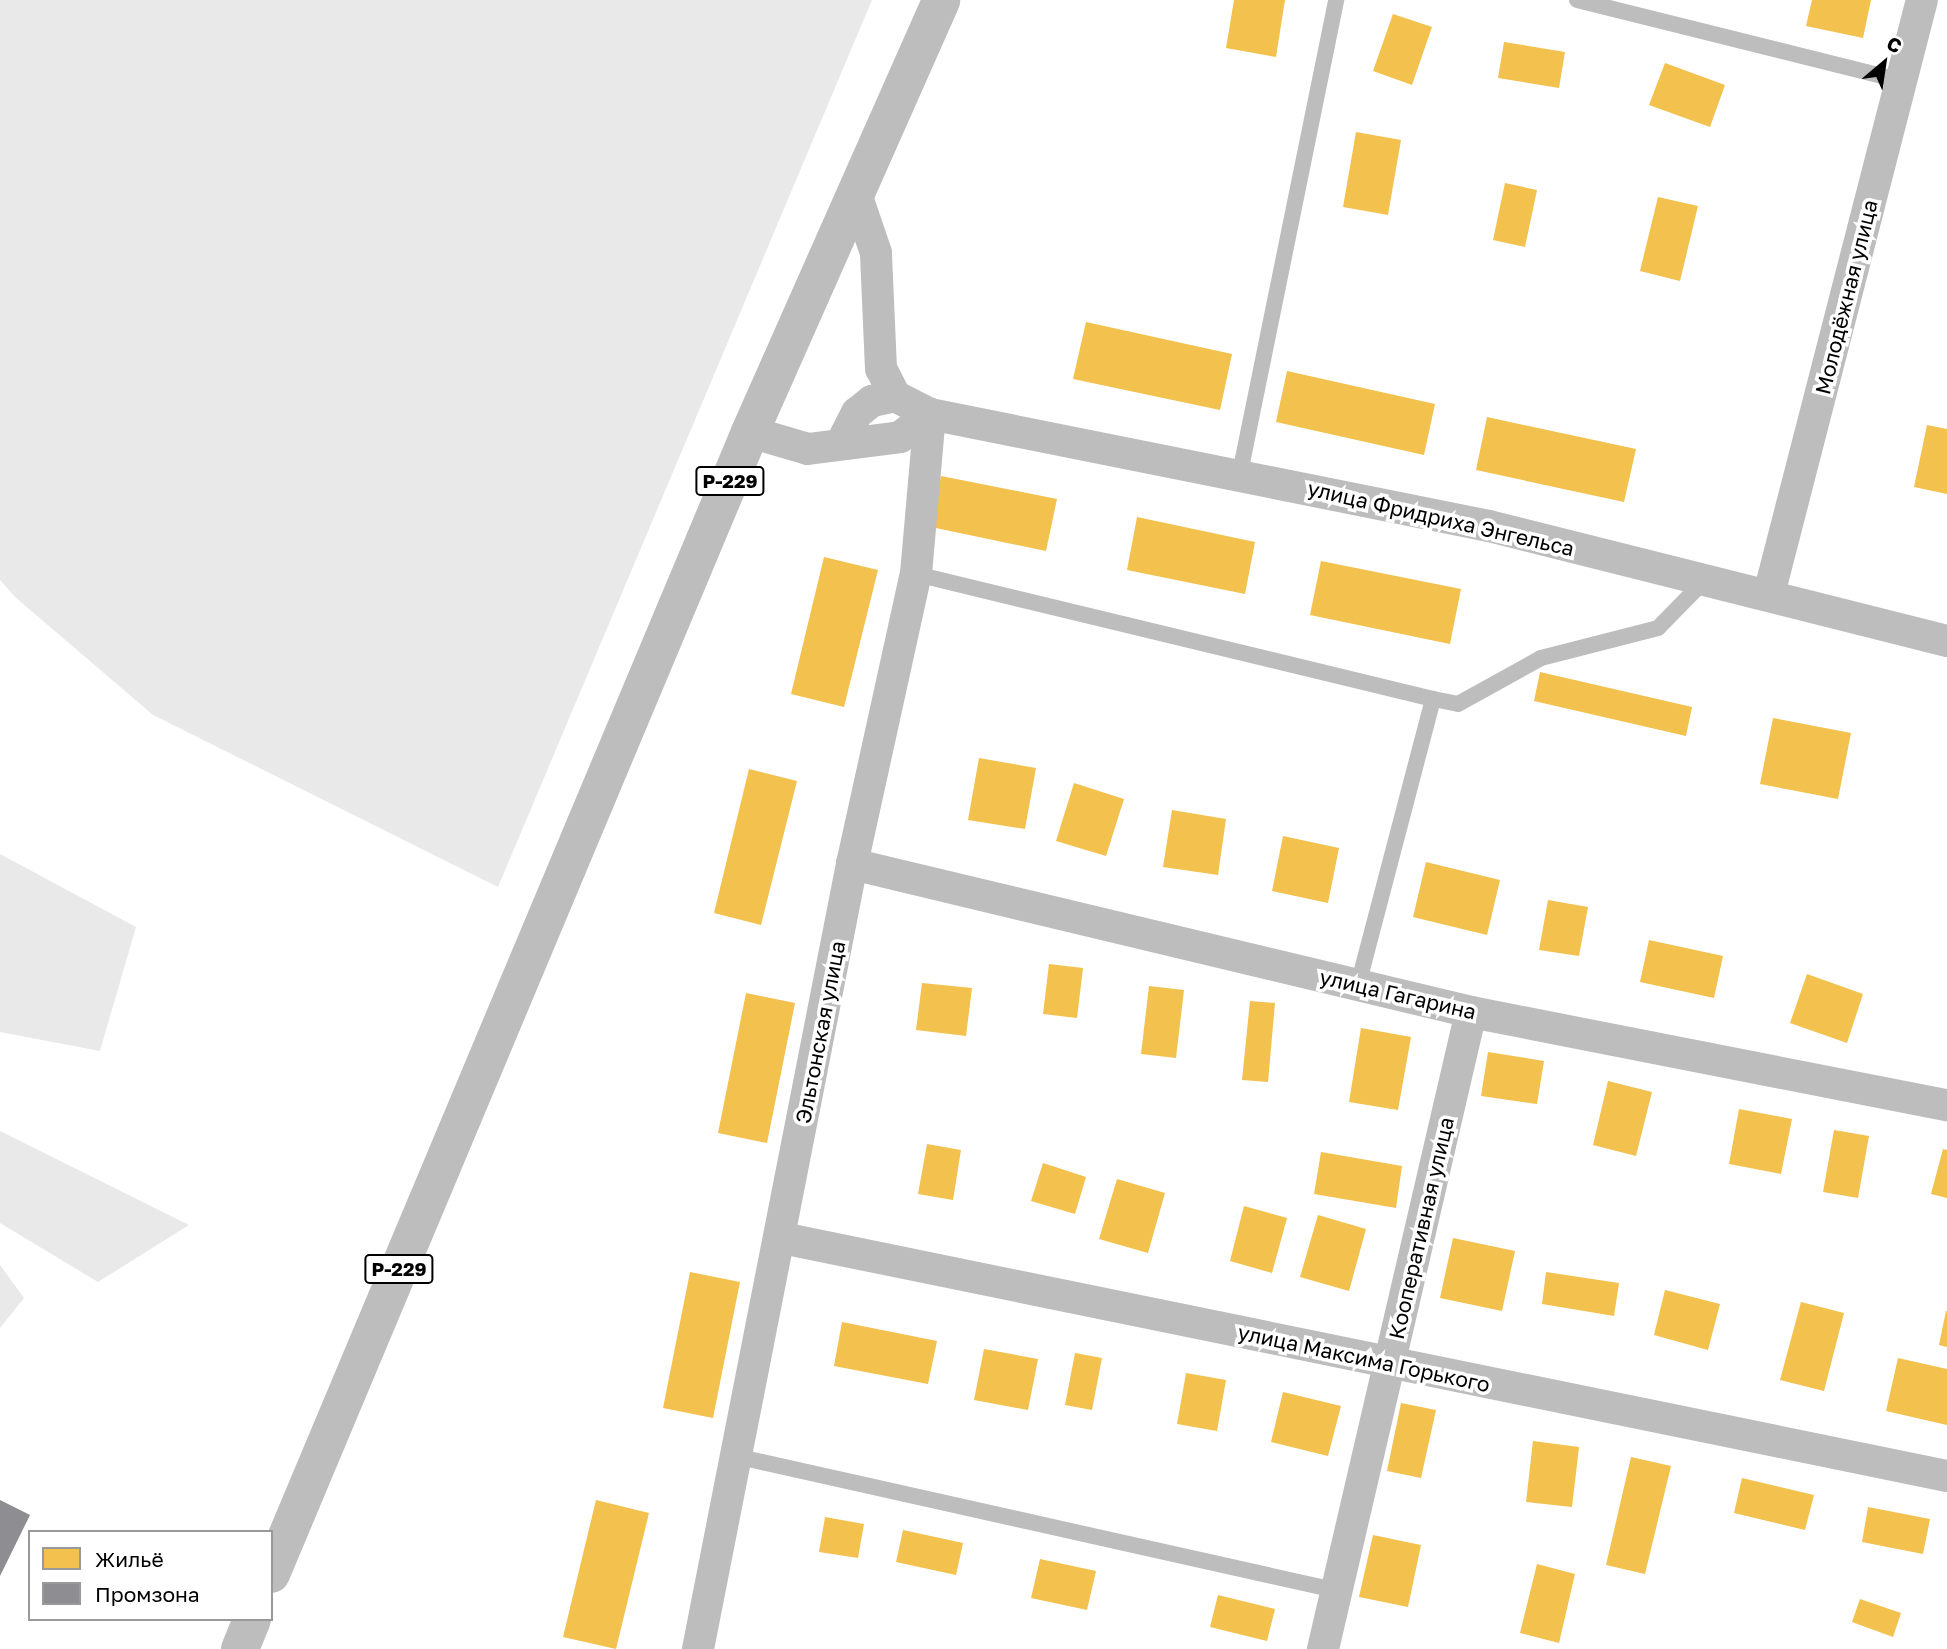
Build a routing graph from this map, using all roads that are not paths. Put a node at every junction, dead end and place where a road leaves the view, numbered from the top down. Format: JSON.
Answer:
{"nodes":[{"id":1,"x":941,"y":0,"type":"edge"},
{"id":2,"x":1336,"y":0,"type":"edge"},
{"id":3,"x":1577,"y":0,"type":"edge"},
{"id":4,"x":1922,"y":0,"type":"edge"},
{"id":5,"x":1902,"y":81,"type":"junction"},
{"id":6,"x":856,"y":194,"type":"junction"},
{"id":7,"x":895,"y":396,"type":"junction"},
{"id":8,"x":930,"y":414,"type":"junction"},
{"id":9,"x":750,"y":432,"type":"junction"},
{"id":10,"x":841,"y":444,"type":"junction"},
{"id":11,"x":1240,"y":473,"type":"junction"},
{"id":12,"x":916,"y":574,"type":"junction"},
{"id":13,"x":1705,"y":580,"type":"junction"},
{"id":14,"x":1769,"y":594,"type":"junction"},
{"id":15,"x":1947,"y":642,"type":"edge"},
{"id":16,"x":1433,"y":699,"type":"junction"},
{"id":17,"x":852,"y":863,"type":"junction"},
{"id":18,"x":1358,"y":985,"type":"junction"},
{"id":19,"x":1471,"y":1012,"type":"junction"},
{"id":20,"x":1947,"y":1105,"type":"edge"},
{"id":21,"x":782,"y":1238,"type":"junction"},
{"id":22,"x":1390,"y":1363,"type":"junction"},
{"id":23,"x":735,"y":1456,"type":"junction"},
{"id":24,"x":1947,"y":1476,"type":"edge"},
{"id":25,"x":273,"y":1569,"type":"edge"},
{"id":26,"x":1339,"y":1591,"type":"junction"},
{"id":27,"x":251,"y":1621,"type":"edge"},
{"id":28,"x":240,"y":1649,"type":"edge"},
{"id":29,"x":698,"y":1649,"type":"edge"},
{"id":30,"x":1323,"y":1649,"type":"edge"}],
"edges":[{"from":1,"to":6,"type":"main road","number":"Р-229"},
{"from":2,"to":11,"type":"lane"},
{"from":3,"to":5,"type":"lane"},
{"from":4,"to":5,"type":"street","name":"Молодёжная улица"},
{"from":5,"to":14,"type":"street","name":"Молодёжная улица"},
{"from":6,"to":7,"type":"street"},
{"from":6,"to":9,"type":"main road","number":"Р-229"},
{"from":7,"to":8,"type":"street","name":"улица Фридриха Энгельса"},
{"from":7,"to":10,"type":"street"},
{"from":8,"to":10,"type":"street"},
{"from":8,"to":11,"type":"street","name":"улица Фридриха Энгельса"},
{"from":8,"to":12,"type":"street","name":"Эльтонская улица"},
{"from":9,"to":10,"type":"street"},
{"from":9,"to":25,"type":"main road","number":"Р-229"},
{"from":11,"to":13,"type":"street","name":"улица Фридриха Энгельса"},
{"from":12,"to":16,"type":"lane"},
{"from":12,"to":17,"type":"street","name":"Эльтонская улица"},
{"from":13,"to":14,"type":"street","name":"улица Фридриха Энгельса"},
{"from":13,"to":16,"type":"lane"},
{"from":14,"to":15,"type":"street","name":"улица Фридриха Энгельса"},
{"from":16,"to":18,"type":"lane"},
{"from":17,"to":18,"type":"street","name":"улица Гагарина"},
{"from":17,"to":21,"type":"street","name":"Эльтонская улица"},
{"from":18,"to":19,"type":"street","name":"улица Гагарина"},
{"from":19,"to":20,"type":"street","name":"улица Гагарина"},
{"from":19,"to":22,"type":"street","name":"Кооперативная улица"},
{"from":21,"to":22,"type":"street","name":"улица Максима Горького"},
{"from":21,"to":23,"type":"street","name":"Эльтонская улица"},
{"from":22,"to":24,"type":"street","name":"улица Максима Горького"},
{"from":22,"to":26,"type":"street","name":"Кооперативная улица"},
{"from":23,"to":26,"type":"lane"},
{"from":23,"to":29,"type":"street","name":"Эльтонская улица"},
{"from":26,"to":30,"type":"street","name":"Кооперативная улица"},
{"from":27,"to":28,"type":"main road"}]}
